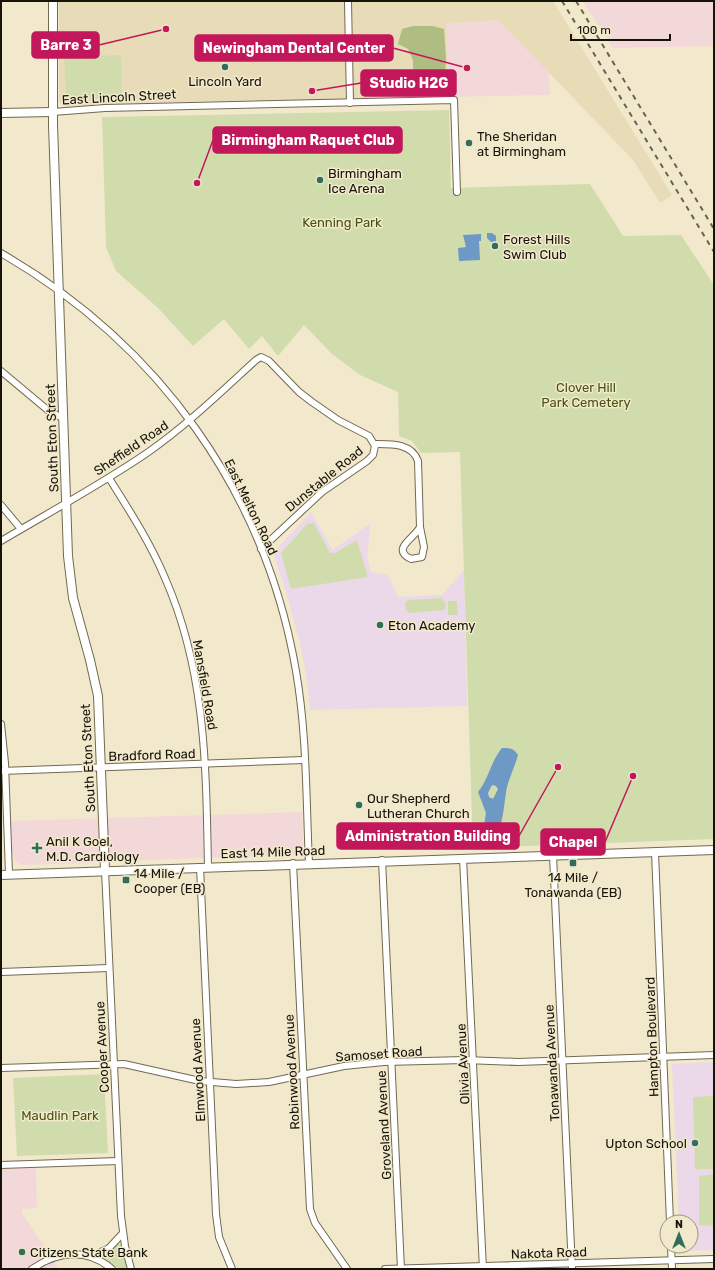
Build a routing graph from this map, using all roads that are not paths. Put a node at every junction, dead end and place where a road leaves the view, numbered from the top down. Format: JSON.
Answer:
{"nodes":[{"id":1,"x":53,"y":1,"type":"edge"},
{"id":2,"x":348,"y":1,"type":"edge"},
{"id":3,"x":350,"y":103,"type":"junction"},
{"id":4,"x":53,"y":112,"type":"junction"},
{"id":5,"x":1,"y":113,"type":"edge"},
{"id":6,"x":457,"y":192,"type":"dead end"},
{"id":7,"x":1,"y":253,"type":"edge"},
{"id":8,"x":60,"y":290,"type":"junction"},
{"id":9,"x":1,"y":371,"type":"edge"},
{"id":10,"x":63,"y":418,"type":"junction"},
{"id":11,"x":190,"y":421,"type":"junction"},
{"id":12,"x":374,"y":442,"type":"junction"},
{"id":13,"x":109,"y":478,"type":"junction"},
{"id":14,"x":66,"y":504,"type":"junction"},
{"id":15,"x":1,"y":505,"type":"edge"},
{"id":16,"x":420,"y":527,"type":"junction"},
{"id":17,"x":21,"y":529,"type":"junction"},
{"id":18,"x":1,"y":542,"type":"edge"},
{"id":19,"x":261,"y":549,"type":"junction"},
{"id":20,"x":1,"y":724,"type":"edge"},
{"id":21,"x":304,"y":760,"type":"junction"},
{"id":22,"x":205,"y":764,"type":"junction"},
{"id":23,"x":101,"y":768,"type":"junction"},
{"id":24,"x":3,"y":771,"type":"edge"},
{"id":25,"x":714,"y":850,"type":"edge"},
{"id":26,"x":655,"y":852,"type":"junction"},
{"id":27,"x":553,"y":855,"type":"junction"},
{"id":28,"x":464,"y":858,"type":"junction"},
{"id":29,"x":382,"y":860,"type":"junction"},
{"id":30,"x":293,"y":863,"type":"junction"},
{"id":31,"x":309,"y":863,"type":"junction"},
{"id":32,"x":204,"y":867,"type":"junction"},
{"id":33,"x":105,"y":870,"type":"junction"},
{"id":34,"x":5,"y":874,"type":"edge"},
{"id":35,"x":109,"y":968,"type":"junction"},
{"id":36,"x":1,"y":972,"type":"edge"},
{"id":37,"x":714,"y":1054,"type":"edge"},
{"id":38,"x":664,"y":1056,"type":"junction"},
{"id":39,"x":474,"y":1060,"type":"junction"},
{"id":40,"x":563,"y":1060,"type":"junction"},
{"id":41,"x":392,"y":1062,"type":"junction"},
{"id":42,"x":114,"y":1064,"type":"junction"},
{"id":43,"x":1,"y":1068,"type":"edge"},
{"id":44,"x":303,"y":1075,"type":"junction"},
{"id":45,"x":209,"y":1082,"type":"junction"},
{"id":46,"x":118,"y":1161,"type":"junction"},
{"id":47,"x":1,"y":1165,"type":"edge"},
{"id":48,"x":670,"y":1214,"type":"edge"},
{"id":49,"x":123,"y":1233,"type":"junction"},
{"id":50,"x":672,"y":1254,"type":"edge"},
{"id":51,"x":92,"y":1256,"type":"junction"},
{"id":52,"x":714,"y":1259,"type":"edge"},
{"id":53,"x":672,"y":1260,"type":"junction"},
{"id":54,"x":571,"y":1266,"type":"edge"},
{"id":55,"x":483,"y":1267,"type":"edge"},
{"id":56,"x":401,"y":1268,"type":"edge"},
{"id":57,"x":32,"y":1269,"type":"edge"},
{"id":58,"x":112,"y":1269,"type":"edge"},
{"id":59,"x":131,"y":1269,"type":"edge"},
{"id":60,"x":232,"y":1269,"type":"edge"},
{"id":61,"x":347,"y":1269,"type":"edge"},
{"id":62,"x":385,"y":1269,"type":"edge"},
{"id":63,"x":672,"y":1269,"type":"edge"}],
"edges":[{"from":1,"to":4,"type":"street","name":"South Eton Street"},
{"from":2,"to":3,"type":"street"},
{"from":3,"to":4,"type":"street","name":"East Lincoln Street"},
{"from":3,"to":6,"type":"street","name":"East Lincoln Street"},
{"from":4,"to":5,"type":"street","name":"East Lincoln Street"},
{"from":4,"to":8,"type":"street","name":"South Eton Street"},
{"from":7,"to":8,"type":"street","name":"East Melton Road"},
{"from":8,"to":10,"type":"street","name":"South Eton Street"},
{"from":8,"to":11,"type":"street","name":"East Melton Road"},
{"from":9,"to":10,"type":"street"},
{"from":10,"to":14,"type":"street","name":"South Eton Street"},
{"from":11,"to":12,"type":"street","name":"Sheffield Road"},
{"from":11,"to":13,"type":"street","name":"Sheffield Road"},
{"from":11,"to":19,"type":"street","name":"East Melton Road"},
{"from":12,"to":16,"type":"street"},
{"from":12,"to":19,"type":"street","name":"Dunstable Road"},
{"from":13,"to":14,"type":"street","name":"Sheffield Road"},
{"from":13,"to":22,"type":"street","name":"Mansfield Road"},
{"from":14,"to":17,"type":"street","name":"Sheffield Road"},
{"from":14,"to":23,"type":"street","name":"South Eton Street"},
{"from":15,"to":17,"type":"street"},
{"from":16,"to":16,"type":"street"},
{"from":17,"to":18,"type":"street","name":"Sheffield Road"},
{"from":19,"to":21,"type":"street","name":"East Melton Road"},
{"from":20,"to":24,"type":"street"},
{"from":21,"to":22,"type":"street","name":"Bradford Road"},
{"from":21,"to":31,"type":"street","name":"East Melton Road"},
{"from":22,"to":23,"type":"street","name":"Bradford Road"},
{"from":22,"to":32,"type":"street","name":"Mansfield Road"},
{"from":23,"to":24,"type":"street","name":"Bradford Road"},
{"from":23,"to":33,"type":"street","name":"South Eton Street"},
{"from":24,"to":34,"type":"street"},
{"from":25,"to":26,"type":"street","name":"East 14 Mile Road"},
{"from":26,"to":27,"type":"street","name":"East 14 Mile Road"},
{"from":26,"to":38,"type":"street","name":"Hampton Boulevard"},
{"from":27,"to":28,"type":"street","name":"East 14 Mile Road"},
{"from":27,"to":40,"type":"street","name":"Tonawanda Avenue"},
{"from":28,"to":29,"type":"street","name":"East 14 Mile Road"},
{"from":28,"to":39,"type":"street","name":"Olivia Avenue"},
{"from":29,"to":31,"type":"street","name":"East 14 Mile Road"},
{"from":29,"to":41,"type":"street","name":"Groveland Avenue"},
{"from":30,"to":31,"type":"street","name":"East 14 Mile Road"},
{"from":30,"to":32,"type":"street","name":"East 14 Mile Road"},
{"from":30,"to":44,"type":"street","name":"Robinwood Avenue"},
{"from":32,"to":33,"type":"street","name":"East 14 Mile Road"},
{"from":32,"to":45,"type":"street","name":"Elmwood Avenue"},
{"from":33,"to":34,"type":"street","name":"East 14 Mile Road"},
{"from":33,"to":35,"type":"street","name":"Cooper Avenue"},
{"from":35,"to":36,"type":"street"},
{"from":35,"to":42,"type":"street","name":"Cooper Avenue"},
{"from":37,"to":38,"type":"street","name":"Samoset Road"},
{"from":38,"to":40,"type":"street","name":"Samoset Road"},
{"from":38,"to":48,"type":"street","name":"Hampton Boulevard"},
{"from":39,"to":40,"type":"street","name":"Samoset Road"},
{"from":39,"to":41,"type":"street","name":"Samoset Road"},
{"from":39,"to":55,"type":"street","name":"Olivia Avenue"},
{"from":40,"to":54,"type":"street","name":"Tonawanda Avenue"},
{"from":41,"to":44,"type":"street","name":"Samoset Road"},
{"from":41,"to":56,"type":"street","name":"Groveland Avenue"},
{"from":42,"to":43,"type":"street","name":"Samoset Road"},
{"from":42,"to":45,"type":"street","name":"Samoset Road"},
{"from":42,"to":46,"type":"street","name":"Cooper Avenue"},
{"from":44,"to":45,"type":"street","name":"Samoset Road"},
{"from":44,"to":61,"type":"street","name":"Robinwood Avenue"},
{"from":45,"to":60,"type":"street","name":"Elmwood Avenue"},
{"from":46,"to":47,"type":"street"},
{"from":46,"to":49,"type":"street","name":"Cooper Avenue"},
{"from":49,"to":51,"type":"street"},
{"from":49,"to":59,"type":"street","name":"Cooper Avenue"},
{"from":50,"to":53,"type":"street"},
{"from":51,"to":57,"type":"street"},
{"from":51,"to":58,"type":"street"},
{"from":52,"to":53,"type":"street","name":"Nakota Road"},
{"from":53,"to":54,"type":"street","name":"Nakota Road"},
{"from":53,"to":63,"type":"street"},
{"from":54,"to":55,"type":"street","name":"Nakota Road"},
{"from":55,"to":56,"type":"street","name":"Nakota Road"},
{"from":56,"to":62,"type":"street","name":"Nakota Road"}]}
